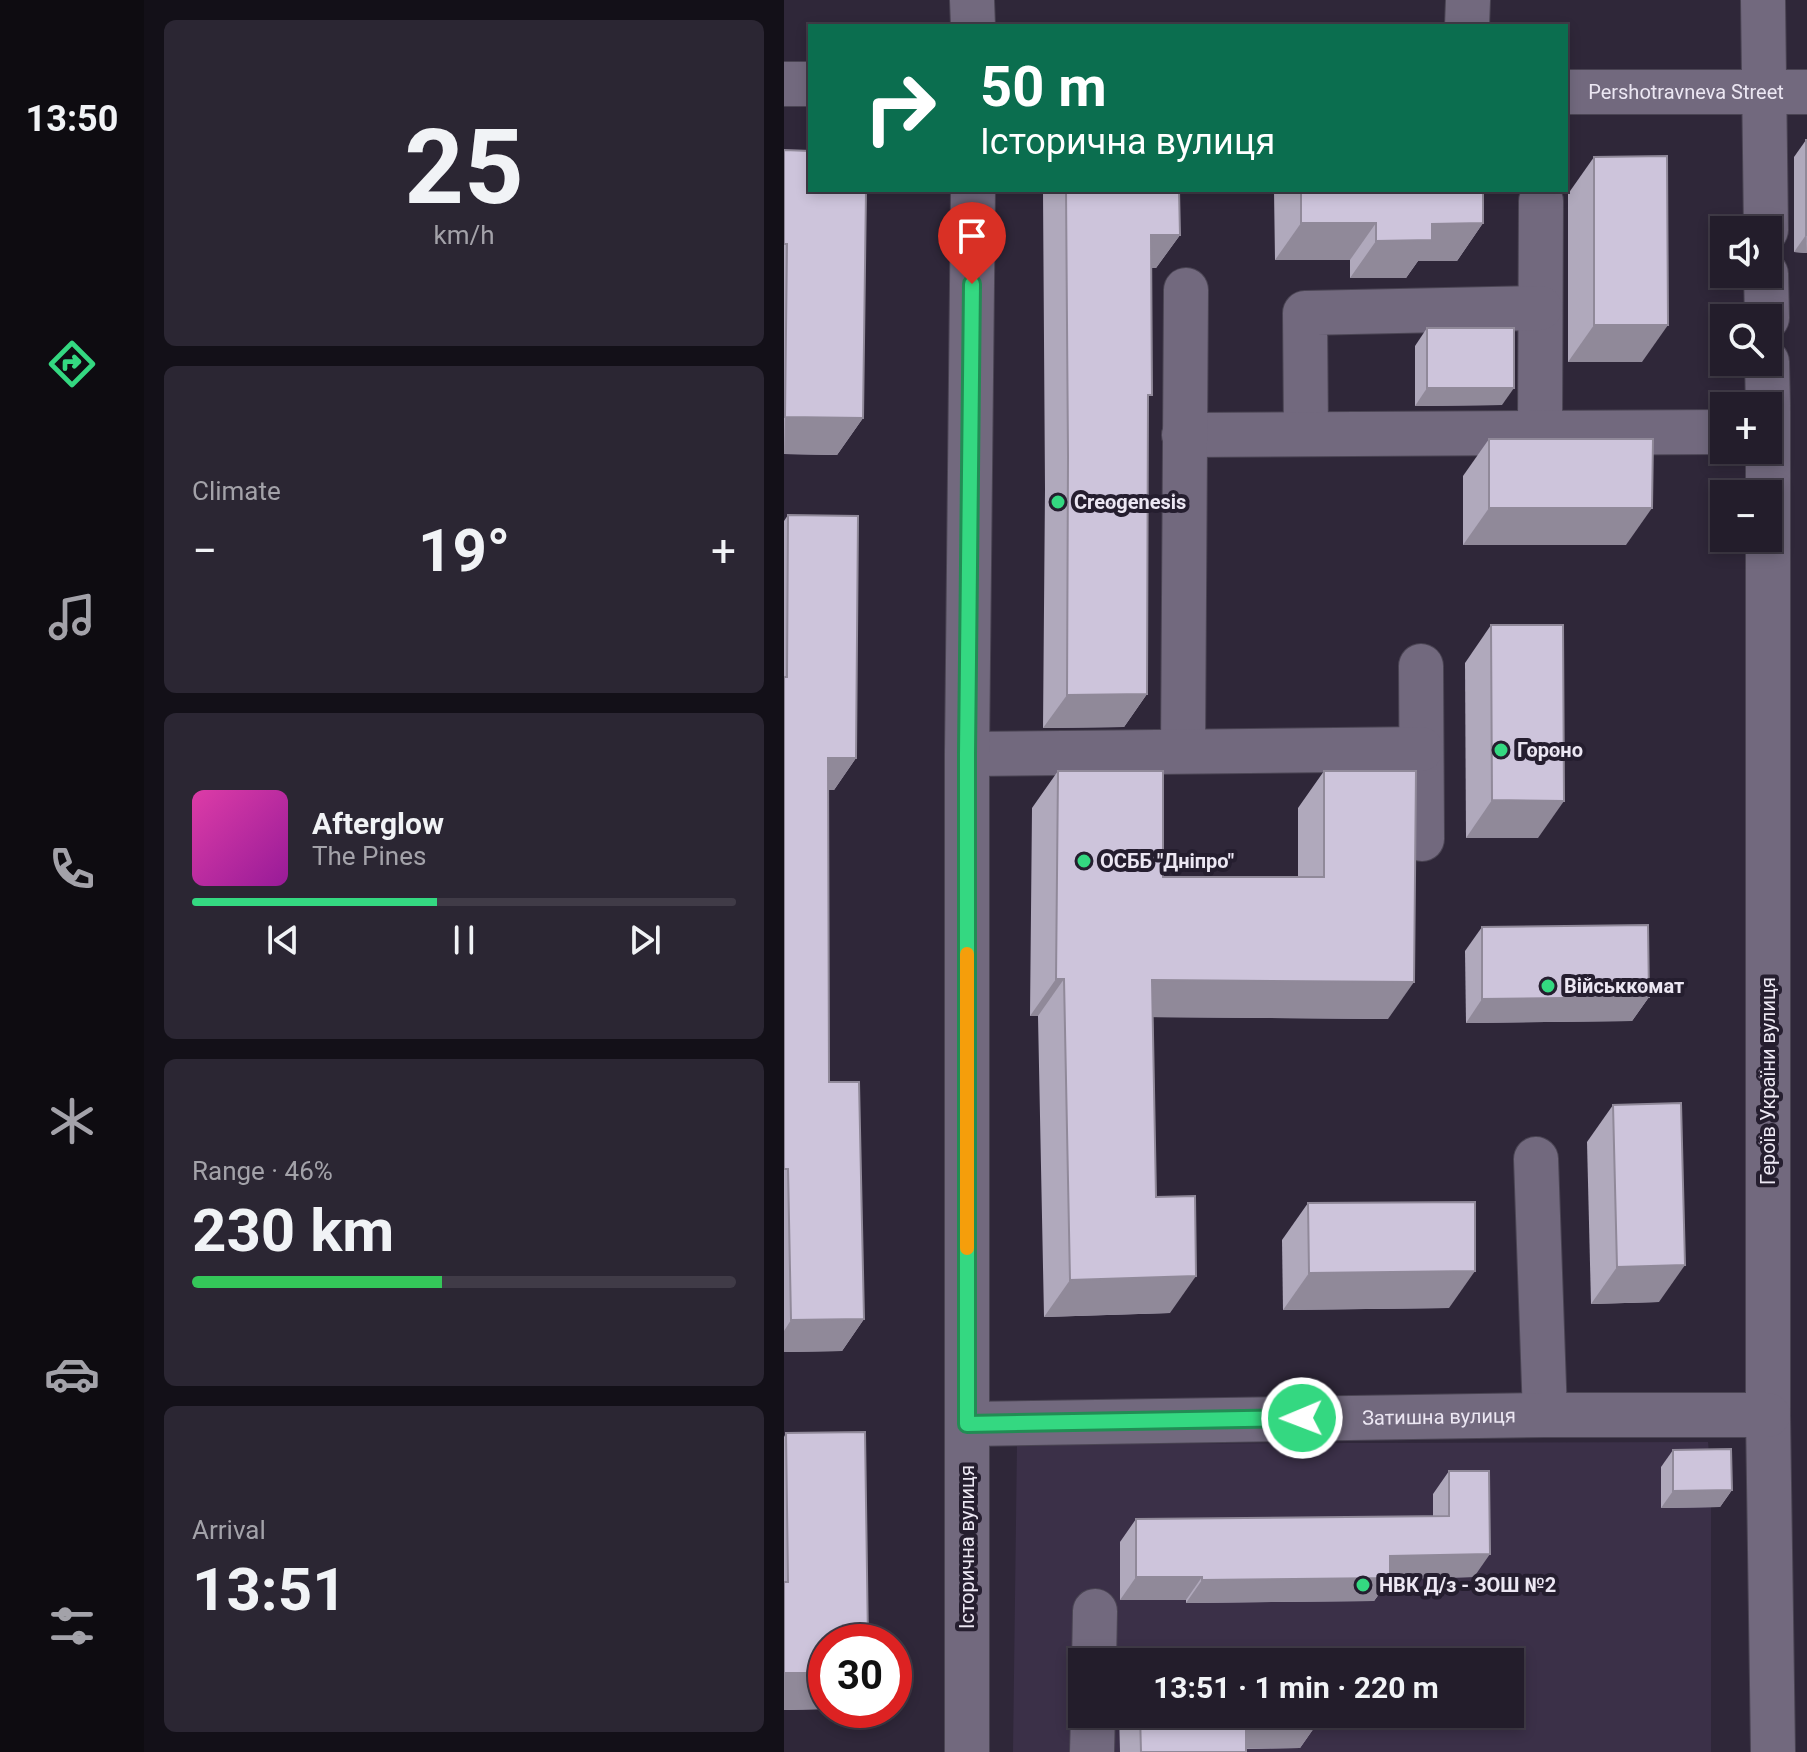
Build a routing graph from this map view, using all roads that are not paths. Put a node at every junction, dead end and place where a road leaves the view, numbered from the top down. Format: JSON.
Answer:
{"nodes":[{"id":1,"x":972,"y":0,"type":"edge"},
{"id":2,"x":1468,"y":0,"type":"edge"},
{"id":3,"x":1763,"y":0,"type":"edge"},
{"id":4,"x":973,"y":24,"type":"edge"},
{"id":5,"x":1467,"y":24,"type":"edge"},
{"id":6,"x":784,"y":84,"type":"edge"},
{"id":7,"x":808,"y":84,"type":"edge"},
{"id":8,"x":1568,"y":92,"type":"edge"},
{"id":9,"x":1807,"y":92,"type":"edge"},
{"id":10,"x":1764,"y":93,"type":"junction"},
{"id":11,"x":973,"y":192,"type":"edge"},
{"id":12,"x":1541,"y":201,"type":"dead end"},
{"id":13,"x":1766,"y":216,"type":"edge"},
{"id":14,"x":1186,"y":290,"type":"dead end"},
{"id":15,"x":1540,"y":308,"type":"junction"},
{"id":16,"x":1710,"y":432,"type":"edge"},
{"id":17,"x":1540,"y":433,"type":"junction"},
{"id":18,"x":1306,"y":434,"type":"junction"},
{"id":19,"x":1184,"y":435,"type":"junction"},
{"id":20,"x":1768,"y":464,"type":"edge"},
{"id":21,"x":1421,"y":666,"type":"dead end"},
{"id":22,"x":1421,"y":749,"type":"junction"},
{"id":23,"x":1183,"y":751,"type":"junction"},
{"id":24,"x":967,"y":754,"type":"junction"},
{"id":25,"x":1422,"y":839,"type":"dead end"},
{"id":26,"x":1536,"y":1159,"type":"dead end"},
{"id":27,"x":1545,"y":1415,"type":"junction"},
{"id":28,"x":1768,"y":1415,"type":"junction"},
{"id":29,"x":967,"y":1424,"type":"junction"},
{"id":30,"x":1095,"y":1611,"type":"dead end"},
{"id":31,"x":1094,"y":1648,"type":"edge"},
{"id":32,"x":1093,"y":1728,"type":"edge"},
{"id":33,"x":967,"y":1752,"type":"edge"},
{"id":34,"x":1092,"y":1752,"type":"edge"},
{"id":35,"x":1773,"y":1752,"type":"edge"}],
"edges":[{"from":1,"to":4,"type":"street"},
{"from":2,"to":5,"type":"street"},
{"from":3,"to":10,"type":"street"},
{"from":6,"to":7,"type":"street"},
{"from":8,"to":10,"type":"street","name":"Pershotravneva Street"},
{"from":9,"to":10,"type":"street","name":"Pershotravneva Street"},
{"from":10,"to":13,"type":"street"},
{"from":11,"to":24,"type":"street","name":"Історична вулиця"},
{"from":12,"to":15,"type":"street"},
{"from":14,"to":19,"type":"street"},
{"from":15,"to":17,"type":"street"},
{"from":15,"to":18,"type":"street"},
{"from":16,"to":17,"type":"street"},
{"from":17,"to":18,"type":"street"},
{"from":18,"to":19,"type":"street"},
{"from":19,"to":23,"type":"street"},
{"from":20,"to":28,"type":"street","name":"Героїв України вулиця"},
{"from":21,"to":22,"type":"street"},
{"from":22,"to":23,"type":"street"},
{"from":22,"to":25,"type":"street"},
{"from":23,"to":24,"type":"street"},
{"from":24,"to":29,"type":"street","name":"Історична вулиця"},
{"from":26,"to":27,"type":"street"},
{"from":27,"to":28,"type":"street","name":"Затишна вулиця"},
{"from":27,"to":29,"type":"street","name":"Затишна вулиця"},
{"from":28,"to":35,"type":"street","name":"Героїв України вулиця"},
{"from":29,"to":33,"type":"street","name":"Історична вулиця"},
{"from":30,"to":31,"type":"street"},
{"from":32,"to":34,"type":"street"}]}
